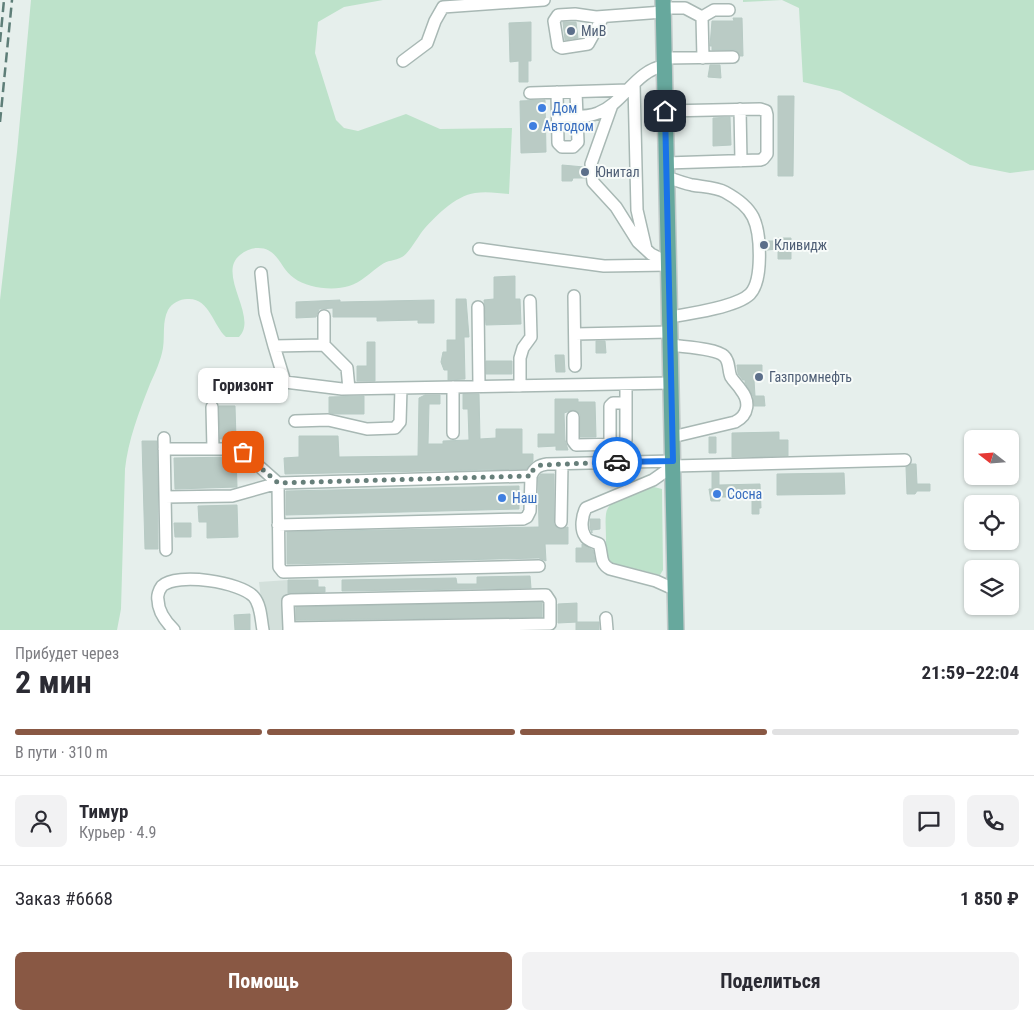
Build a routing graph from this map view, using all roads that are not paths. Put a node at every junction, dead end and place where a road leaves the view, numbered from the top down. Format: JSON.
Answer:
{"nodes":[{"id":1,"x":544,"y":0,"type":"edge"},
{"id":2,"x":663,"y":6,"type":"edge"},
{"id":3,"x":729,"y":10,"type":"dead end"},
{"id":4,"x":603,"y":17,"type":"dead end"},
{"id":5,"x":702,"y":17,"type":"junction"},
{"id":6,"x":733,"y":57,"type":"dead end"},
{"id":7,"x":702,"y":58,"type":"junction"},
{"id":8,"x":402,"y":61,"type":"dead end"},
{"id":9,"x":664,"y":62,"type":"junction"},
{"id":10,"x":631,"y":87,"type":"junction"},
{"id":11,"x":557,"y":92,"type":"junction"},
{"id":12,"x":576,"y":92,"type":"junction"},
{"id":13,"x":530,"y":93,"type":"dead end"},
{"id":14,"x":612,"y":105,"type":"junction"},
{"id":15,"x":740,"y":109,"type":"junction"},
{"id":16,"x":665,"y":111,"type":"junction"},
{"id":17,"x":558,"y":116,"type":"junction"},
{"id":18,"x":577,"y":116,"type":"junction"},
{"id":19,"x":741,"y":161,"type":"junction"},
{"id":20,"x":667,"y":170,"type":"junction"},
{"id":21,"x":479,"y":249,"type":"dead end"},
{"id":22,"x":646,"y":250,"type":"junction"},
{"id":23,"x":669,"y":264,"type":"junction"},
{"id":24,"x":261,"y":273,"type":"dead end"},
{"id":25,"x":574,"y":296,"type":"dead end"},
{"id":26,"x":530,"y":301,"type":"dead end"},
{"id":27,"x":478,"y":307,"type":"dead end"},
{"id":28,"x":324,"y":316,"type":"dead end"},
{"id":29,"x":670,"y":331,"type":"junction"},
{"id":30,"x":575,"y":334,"type":"junction"},
{"id":31,"x":324,"y":345,"type":"junction"},
{"id":32,"x":274,"y":346,"type":"junction"},
{"id":33,"x":576,"y":366,"type":"dead end"},
{"id":34,"x":671,"y":383,"type":"junction"},
{"id":35,"x":626,"y":384,"type":"junction"},
{"id":36,"x":479,"y":386,"type":"junction"},
{"id":37,"x":520,"y":386,"type":"junction"},
{"id":38,"x":453,"y":387,"type":"junction"},
{"id":39,"x":401,"y":388,"type":"junction"},
{"id":40,"x":349,"y":389,"type":"junction"},
{"id":41,"x":626,"y":403,"type":"junction"},
{"id":42,"x":212,"y":407,"type":"dead end"},
{"id":43,"x":573,"y":417,"type":"dead end"},
{"id":44,"x":296,"y":421,"type":"dead end"},
{"id":45,"x":453,"y":433,"type":"dead end"},
{"id":46,"x":672,"y":437,"type":"junction"},
{"id":47,"x":610,"y":445,"type":"junction"},
{"id":48,"x":213,"y":448,"type":"junction"},
{"id":49,"x":905,"y":460,"type":"dead end"},
{"id":50,"x":673,"y":463,"type":"junction"},
{"id":51,"x":562,"y":464,"type":"junction"},
{"id":52,"x":531,"y":476,"type":"junction"},
{"id":53,"x":278,"y":483,"type":"junction"},
{"id":54,"x":165,"y":497,"type":"junction"},
{"id":55,"x":561,"y":522,"type":"dead end"},
{"id":56,"x":278,"y":525,"type":"junction"},
{"id":57,"x":166,"y":550,"type":"dead end"},
{"id":58,"x":539,"y":566,"type":"dead end"},
{"id":59,"x":676,"y":590,"type":"junction"},
{"id":60,"x":606,"y":618,"type":"dead end"},
{"id":61,"x":551,"y":627,"type":"edge"},
{"id":62,"x":289,"y":629,"type":"edge"},
{"id":63,"x":174,"y":630,"type":"edge"},
{"id":64,"x":263,"y":630,"type":"edge"},
{"id":65,"x":607,"y":630,"type":"edge"},
{"id":66,"x":676,"y":630,"type":"edge"}],
"edges":[{"from":1,"to":8,"type":"lane"},
{"from":2,"to":4,"type":"lane"},
{"from":2,"to":5,"type":"lane"},
{"from":2,"to":9,"type":"main road"},
{"from":3,"to":5,"type":"lane"},
{"from":5,"to":7,"type":"lane"},
{"from":6,"to":7,"type":"lane"},
{"from":7,"to":9,"type":"lane"},
{"from":9,"to":10,"type":"lane"},
{"from":9,"to":16,"type":"main road"},
{"from":10,"to":12,"type":"lane"},
{"from":10,"to":14,"type":"lane"},
{"from":10,"to":22,"type":"lane"},
{"from":11,"to":12,"type":"lane"},
{"from":11,"to":13,"type":"lane"},
{"from":11,"to":17,"type":"lane"},
{"from":12,"to":18,"type":"lane"},
{"from":14,"to":18,"type":"lane"},
{"from":14,"to":22,"type":"lane"},
{"from":15,"to":16,"type":"lane"},
{"from":15,"to":19,"type":"lane"},
{"from":15,"to":19,"type":"lane"},
{"from":16,"to":20,"type":"main road"},
{"from":17,"to":18,"type":"lane"},
{"from":17,"to":18,"type":"lane"},
{"from":19,"to":20,"type":"lane"},
{"from":20,"to":23,"type":"main road"},
{"from":20,"to":29,"type":"lane"},
{"from":21,"to":23,"type":"lane"},
{"from":22,"to":23,"type":"lane"},
{"from":23,"to":29,"type":"main road"},
{"from":24,"to":32,"type":"lane"},
{"from":25,"to":30,"type":"lane"},
{"from":26,"to":37,"type":"lane"},
{"from":27,"to":36,"type":"lane"},
{"from":28,"to":31,"type":"lane"},
{"from":29,"to":30,"type":"lane"},
{"from":29,"to":34,"type":"main road"},
{"from":29,"to":46,"type":"lane"},
{"from":30,"to":33,"type":"lane"},
{"from":31,"to":32,"type":"lane"},
{"from":31,"to":40,"type":"lane"},
{"from":32,"to":40,"type":"lane"},
{"from":34,"to":35,"type":"lane"},
{"from":34,"to":46,"type":"main road"},
{"from":35,"to":37,"type":"lane"},
{"from":35,"to":41,"type":"lane"},
{"from":36,"to":37,"type":"lane"},
{"from":36,"to":38,"type":"lane"},
{"from":38,"to":39,"type":"lane"},
{"from":38,"to":45,"type":"lane"},
{"from":39,"to":40,"type":"lane"},
{"from":39,"to":44,"type":"lane"},
{"from":41,"to":47,"type":"lane"},
{"from":41,"to":47,"type":"lane"},
{"from":42,"to":48,"type":"lane"},
{"from":43,"to":47,"type":"lane"},
{"from":46,"to":50,"type":"main road"},
{"from":48,"to":53,"type":"lane"},
{"from":48,"to":54,"type":"lane"},
{"from":49,"to":50,"type":"lane"},
{"from":50,"to":51,"type":"lane"},
{"from":50,"to":59,"type":"main road"},
{"from":50,"to":59,"type":"lane"},
{"from":51,"to":52,"type":"lane"},
{"from":51,"to":55,"type":"lane"},
{"from":52,"to":53,"type":"lane"},
{"from":52,"to":56,"type":"lane"},
{"from":53,"to":54,"type":"lane"},
{"from":53,"to":56,"type":"lane"},
{"from":54,"to":57,"type":"lane"},
{"from":56,"to":58,"type":"lane"},
{"from":59,"to":66,"type":"main road"},
{"from":60,"to":65,"type":"lane"},
{"from":61,"to":62,"type":"lane"},
{"from":61,"to":62,"type":"lane"},
{"from":63,"to":64,"type":"lane"}]}
